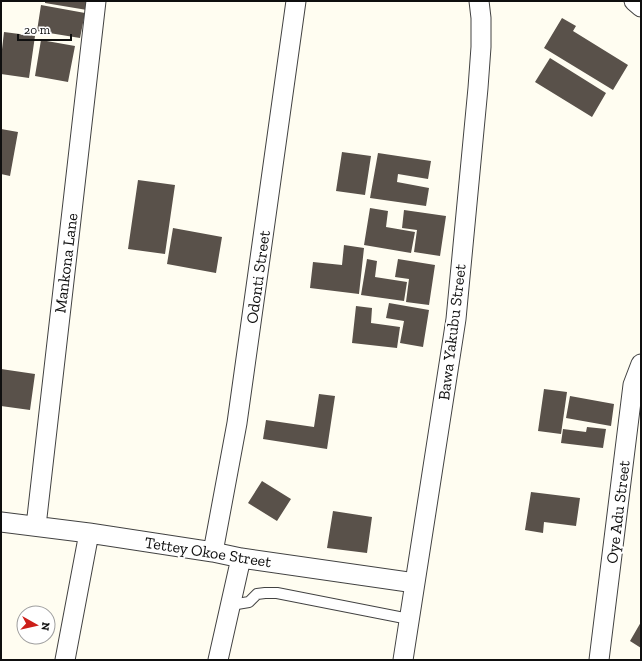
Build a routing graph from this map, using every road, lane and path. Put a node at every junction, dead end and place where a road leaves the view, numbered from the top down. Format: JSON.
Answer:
{"nodes":[{"id":1,"x":96,"y":1,"type":"edge"},
{"id":2,"x":296,"y":1,"type":"edge"},
{"id":3,"x":479,"y":1,"type":"edge"},
{"id":4,"x":634,"y":1,"type":"edge"},
{"id":5,"x":641,"y":7,"type":"edge"},
{"id":6,"x":641,"y":364,"type":"edge"},
{"id":7,"x":637,"y":388,"type":"edge"},
{"id":8,"x":1,"y":522,"type":"edge"},
{"id":9,"x":36,"y":526,"type":"junction"},
{"id":10,"x":89,"y":533,"type":"junction"},
{"id":11,"x":213,"y":552,"type":"junction"},
{"id":12,"x":241,"y":558,"type":"junction"},
{"id":13,"x":415,"y":583,"type":"junction"},
{"id":14,"x":231,"y":605,"type":"junction"},
{"id":15,"x":409,"y":619,"type":"junction"},
{"id":16,"x":65,"y":660,"type":"edge"},
{"id":17,"x":218,"y":660,"type":"edge"},
{"id":18,"x":403,"y":660,"type":"edge"},
{"id":19,"x":599,"y":660,"type":"edge"}],
"edges":[{"from":1,"to":9,"type":"street","name":"Mankona Lane"},
{"from":2,"to":11,"type":"street","name":"Odonti Street"},
{"from":3,"to":13,"type":"street","name":"Bawa Yakubu Street"},
{"from":4,"to":5,"type":"street"},
{"from":6,"to":7,"type":"street","name":"Oye Adu Street"},
{"from":7,"to":19,"type":"street","name":"Oye Adu Street"},
{"from":8,"to":9,"type":"street","name":"Tettey Okoe Street"},
{"from":9,"to":10,"type":"street","name":"Tettey Okoe Street"},
{"from":10,"to":11,"type":"street","name":"Tettey Okoe Street"},
{"from":10,"to":16,"type":"street"},
{"from":11,"to":12,"type":"street","name":"Tettey Okoe Street"},
{"from":12,"to":13,"type":"street","name":"Tettey Okoe Street"},
{"from":12,"to":14,"type":"street"},
{"from":13,"to":15,"type":"street","name":"Bawa Yakubu Street"},
{"from":14,"to":15,"type":"lane"},
{"from":14,"to":17,"type":"street"},
{"from":15,"to":18,"type":"street","name":"Bawa Yakubu Street"}]}
